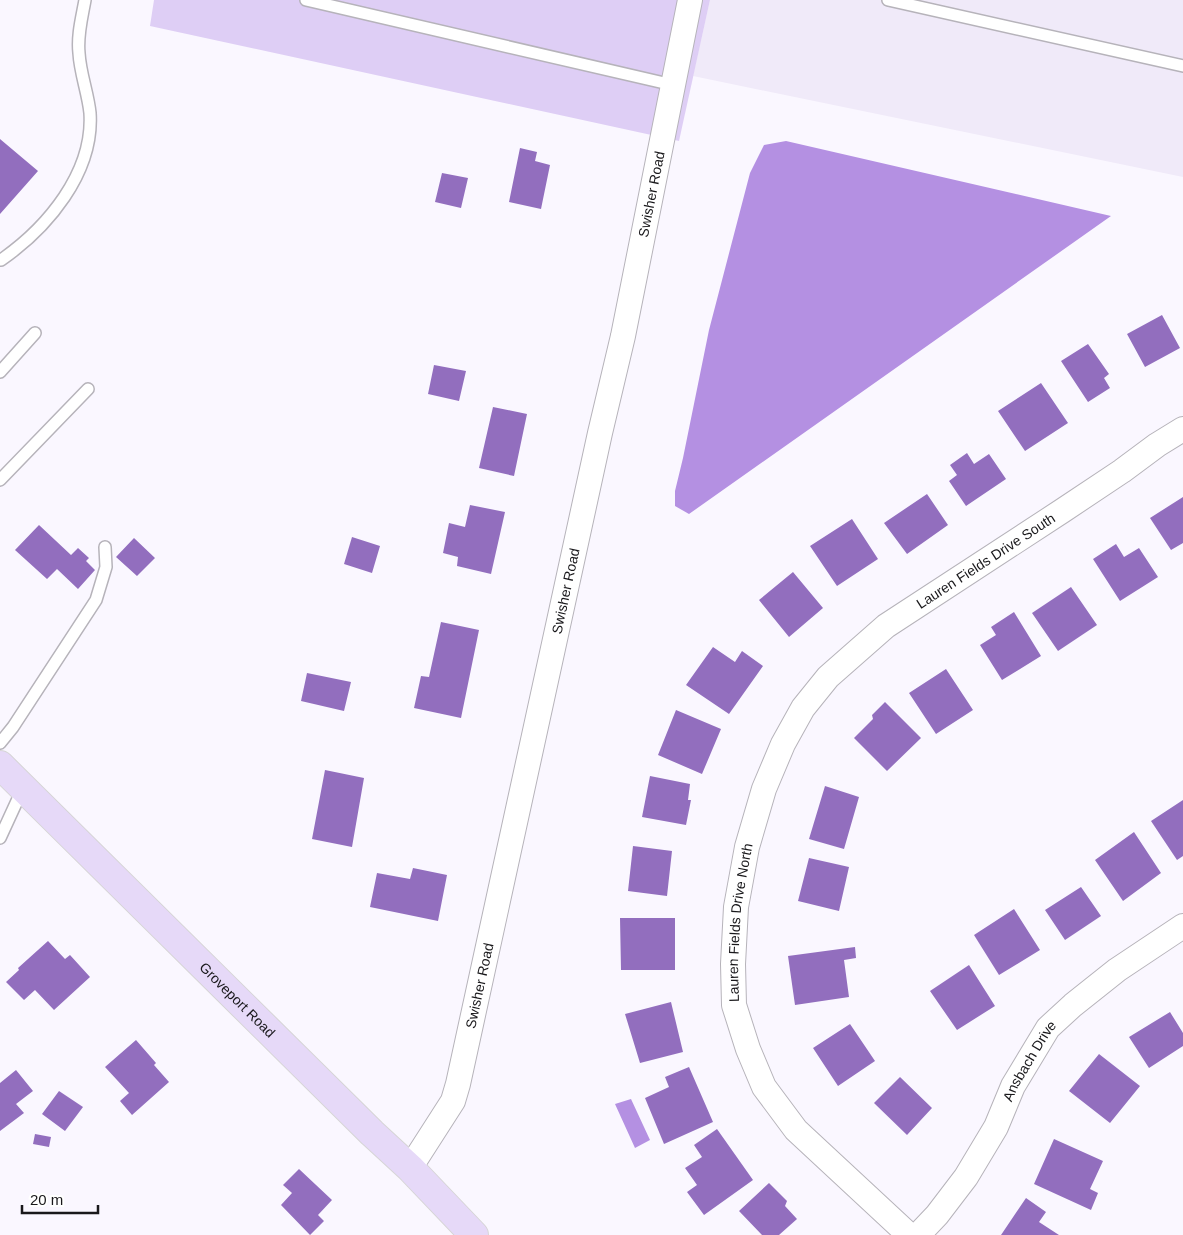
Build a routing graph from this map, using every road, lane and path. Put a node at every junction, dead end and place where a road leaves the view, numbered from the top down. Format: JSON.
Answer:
{"nodes":[{"id":1,"x":85,"y":0,"type":"edge"},
{"id":2,"x":306,"y":0,"type":"edge"},
{"id":3,"x":690,"y":0,"type":"edge"},
{"id":4,"x":888,"y":0,"type":"edge"},
{"id":5,"x":1183,"y":66,"type":"edge"},
{"id":6,"x":673,"y":85,"type":"junction"},
{"id":7,"x":0,"y":261,"type":"edge"},
{"id":8,"x":35,"y":333,"type":"dead end"},
{"id":9,"x":0,"y":372,"type":"edge"},
{"id":10,"x":88,"y":390,"type":"dead end"},
{"id":11,"x":1183,"y":428,"type":"edge"},
{"id":12,"x":0,"y":480,"type":"edge"},
{"id":13,"x":105,"y":547,"type":"dead end"},
{"id":14,"x":803,"y":708,"type":"joint"},
{"id":15,"x":0,"y":743,"type":"edge"},
{"id":16,"x":0,"y":766,"type":"edge"},
{"id":17,"x":23,"y":788,"type":"junction"},
{"id":18,"x":0,"y":838,"type":"edge"},
{"id":19,"x":1183,"y":926,"type":"edge"},
{"id":20,"x":410,"y":1168,"type":"junction"},
{"id":21,"x":474,"y":1235,"type":"edge"},
{"id":22,"x":909,"y":1235,"type":"edge"},
{"id":23,"x":918,"y":1235,"type":"edge"}],
"edges":[{"from":1,"to":7,"type":"lane"},
{"from":2,"to":6,"type":"lane"},
{"from":3,"to":6,"type":"street","name":"Swisher Road"},
{"from":4,"to":5,"type":"lane"},
{"from":6,"to":20,"type":"street","name":"Swisher Road"},
{"from":8,"to":9,"type":"lane"},
{"from":10,"to":12,"type":"lane"},
{"from":11,"to":14,"type":"street","name":"Lauren Fields Drive South"},
{"from":13,"to":15,"type":"lane"},
{"from":14,"to":22,"type":"street","name":"Lauren Fields Drive North"},
{"from":16,"to":17,"type":"main road","name":"Groveport Road"},
{"from":17,"to":18,"type":"lane"},
{"from":17,"to":20,"type":"main road","name":"Groveport Road"},
{"from":19,"to":23,"type":"street","name":"Ansbach Drive"},
{"from":20,"to":21,"type":"main road","name":"Groveport Road"}]}
